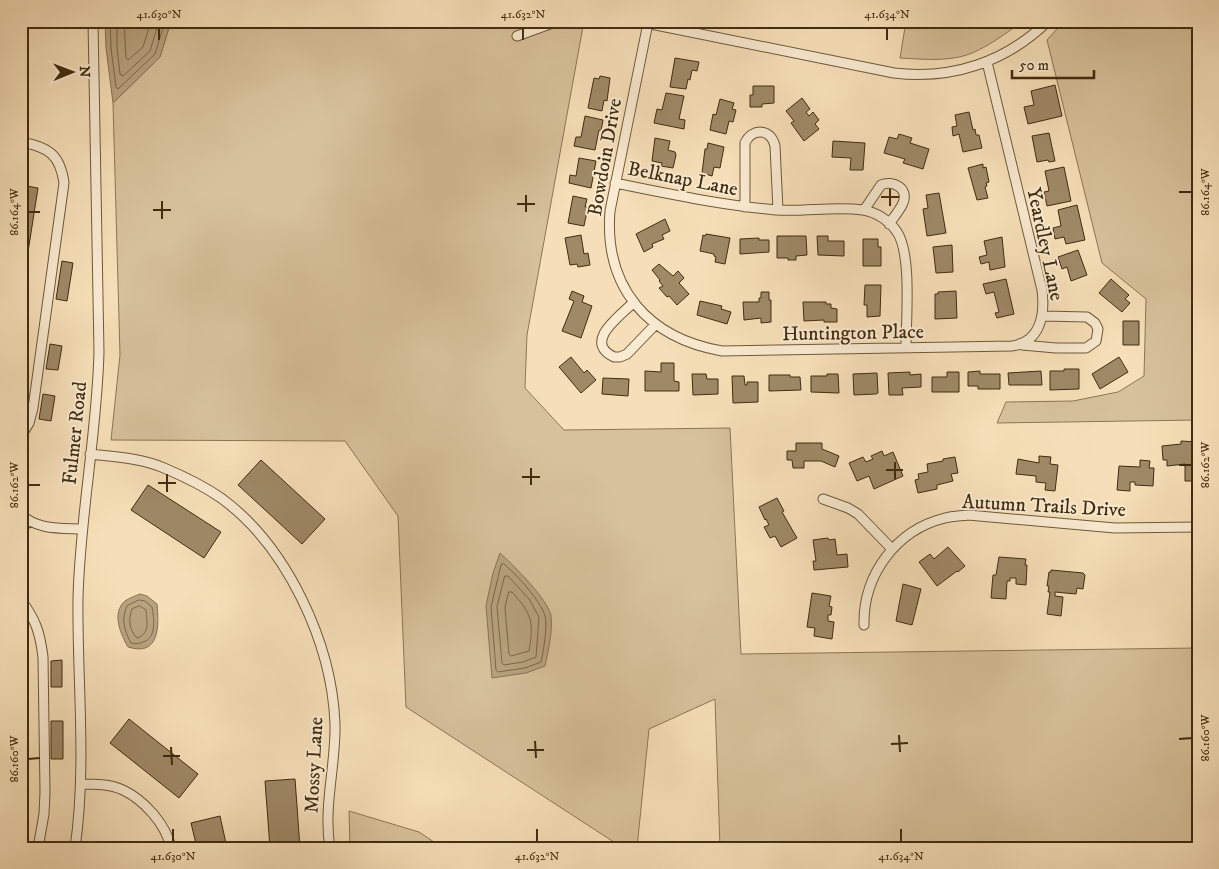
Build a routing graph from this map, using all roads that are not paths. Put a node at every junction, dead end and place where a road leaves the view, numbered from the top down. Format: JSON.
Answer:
{"nodes":[{"id":1,"x":93,"y":21,"type":"edge"},
{"id":2,"x":558,"y":21,"type":"edge"},
{"id":3,"x":636,"y":21,"type":"edge"},
{"id":4,"x":1048,"y":21,"type":"edge"},
{"id":5,"x":648,"y":23,"type":"junction"},
{"id":6,"x":517,"y":36,"type":"dead end"},
{"id":7,"x":987,"y":62,"type":"junction"},
{"id":8,"x":21,"y":142,"type":"edge"},
{"id":9,"x":615,"y":183,"type":"junction"},
{"id":10,"x":745,"y":207,"type":"junction"},
{"id":11,"x":778,"y":210,"type":"junction"},
{"id":12,"x":864,"y":210,"type":"junction"},
{"id":13,"x":889,"y":224,"type":"junction"},
{"id":14,"x":629,"y":294,"type":"joint"},
{"id":15,"x":634,"y":302,"type":"junction"},
{"id":16,"x":1042,"y":316,"type":"junction"},
{"id":17,"x":655,"y":325,"type":"junction"},
{"id":18,"x":1022,"y":345,"type":"junction"},
{"id":19,"x":906,"y":348,"type":"junction"},
{"id":20,"x":21,"y":436,"type":"edge"},
{"id":21,"x":90,"y":454,"type":"junction"},
{"id":22,"x":823,"y":499,"type":"dead end"},
{"id":23,"x":24,"y":517,"type":"edge"},
{"id":24,"x":1198,"y":527,"type":"edge"},
{"id":25,"x":82,"y":529,"type":"junction"},
{"id":26,"x":21,"y":535,"type":"edge"},
{"id":27,"x":892,"y":549,"type":"junction"},
{"id":28,"x":21,"y":600,"type":"edge"},
{"id":29,"x":864,"y":625,"type":"dead end"},
{"id":30,"x":81,"y":784,"type":"junction"},
{"id":31,"x":38,"y":848,"type":"edge"},
{"id":32,"x":75,"y":848,"type":"edge"},
{"id":33,"x":171,"y":848,"type":"edge"},
{"id":34,"x":330,"y":848,"type":"edge"}],
"edges":[{"from":1,"to":21,"type":"street","name":"Fulmer Road"},
{"from":2,"to":6,"type":"street"},
{"from":3,"to":5,"type":"street"},
{"from":4,"to":7,"type":"street"},
{"from":5,"to":7,"type":"street"},
{"from":5,"to":9,"type":"street","name":"Bowdoin Drive"},
{"from":7,"to":16,"type":"street","name":"Yeardley Lane"},
{"from":8,"to":20,"type":"street"},
{"from":9,"to":10,"type":"street","name":"Belknap Lane"},
{"from":9,"to":14,"type":"street","name":"Bowdoin Drive"},
{"from":10,"to":11,"type":"street","name":"Belknap Lane"},
{"from":10,"to":11,"type":"street","name":"Belknap Lane"},
{"from":11,"to":12,"type":"street","name":"Belknap Lane"},
{"from":12,"to":13,"type":"street","name":"Belknap Lane"},
{"from":12,"to":13,"type":"street"},
{"from":13,"to":19,"type":"street","name":"Belknap Lane"},
{"from":14,"to":15,"type":"street","name":"Huntington Place"},
{"from":15,"to":17,"type":"street","name":"Huntington Place"},
{"from":15,"to":17,"type":"street"},
{"from":16,"to":18,"type":"street"},
{"from":16,"to":18,"type":"street","name":"Yeardley Lane"},
{"from":17,"to":19,"type":"street","name":"Huntington Place"},
{"from":18,"to":19,"type":"street","name":"Huntington Place"},
{"from":21,"to":25,"type":"street","name":"Fulmer Road"},
{"from":21,"to":34,"type":"street","name":"Mossy Lane"},
{"from":22,"to":27,"type":"street"},
{"from":23,"to":25,"type":"street"},
{"from":23,"to":26,"type":"street"},
{"from":24,"to":27,"type":"street","name":"Autumn Trails Drive"},
{"from":25,"to":30,"type":"street","name":"Fulmer Road"},
{"from":27,"to":29,"type":"street","name":"Autumn Trails Drive"},
{"from":28,"to":31,"type":"street"},
{"from":30,"to":32,"type":"street","name":"Fulmer Road"},
{"from":30,"to":33,"type":"street"}]}
